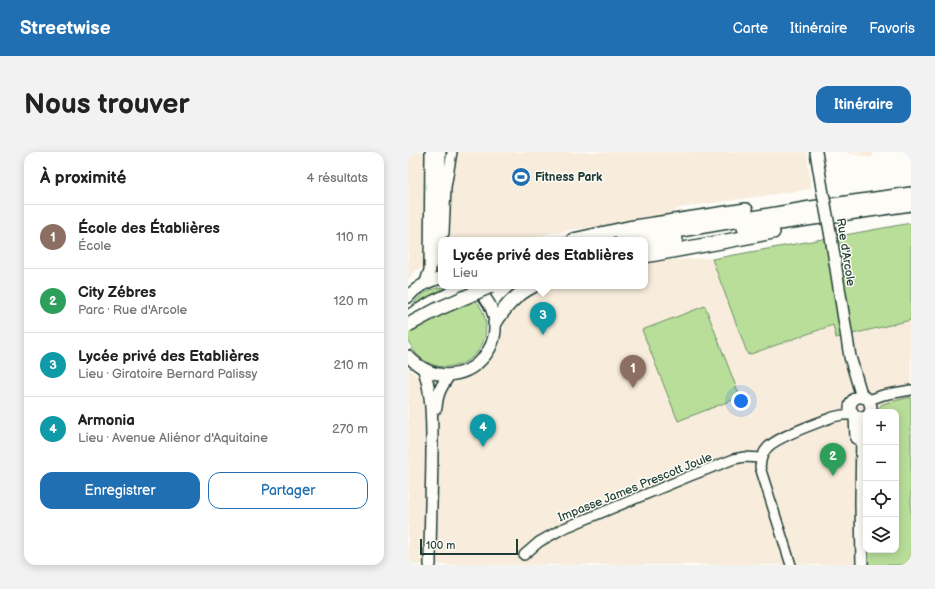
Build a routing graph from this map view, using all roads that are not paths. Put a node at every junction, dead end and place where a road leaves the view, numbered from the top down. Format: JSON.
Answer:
{"nodes":[{"id":1,"x":431,"y":152,"type":"edge"},
{"id":2,"x":440,"y":152,"type":"edge"},
{"id":3,"x":452,"y":152,"type":"edge"},
{"id":4,"x":816,"y":152,"type":"edge"},
{"id":5,"x":911,"y":194,"type":"edge"},
{"id":6,"x":911,"y":204,"type":"edge"},
{"id":7,"x":810,"y":213,"type":"junction"},
{"id":8,"x":440,"y":237,"type":"edge"},
{"id":9,"x":443,"y":237,"type":"edge"},
{"id":10,"x":588,"y":237,"type":"edge"},
{"id":11,"x":643,"y":237,"type":"edge"},
{"id":12,"x":648,"y":244,"type":"edge"},
{"id":13,"x":648,"y":255,"type":"edge"},
{"id":14,"x":438,"y":279,"type":"edge"},
{"id":15,"x":426,"y":282,"type":"junction"},
{"id":16,"x":461,"y":289,"type":"edge"},
{"id":17,"x":477,"y":289,"type":"edge"},
{"id":18,"x":483,"y":289,"type":"edge"},
{"id":19,"x":528,"y":289,"type":"edge"},
{"id":20,"x":408,"y":297,"type":"edge"},
{"id":21,"x":408,"y":317,"type":"edge"},
{"id":22,"x":495,"y":323,"type":"junction"},
{"id":23,"x":408,"y":325,"type":"edge"},
{"id":24,"x":408,"y":356,"type":"edge"},
{"id":25,"x":424,"y":370,"type":"junction"},
{"id":26,"x":449,"y":375,"type":"junction"},
{"id":27,"x":911,"y":390,"type":"edge"},
{"id":28,"x":861,"y":409,"type":"edge"},
{"id":29,"x":761,"y":458,"type":"junction"},
{"id":30,"x":524,"y":555,"type":"dead end"},
{"id":31,"x":430,"y":565,"type":"edge"},
{"id":32,"x":434,"y":565,"type":"edge"},
{"id":33,"x":791,"y":565,"type":"edge"},
{"id":34,"x":862,"y":565,"type":"edge"}],
"edges":[{"from":1,"to":15,"type":"main road"},
{"from":2,"to":8,"type":"main road"},
{"from":3,"to":9,"type":"street"},
{"from":4,"to":28,"type":"main road","name":"Rue d'Arcole","bridge":true},
{"from":5,"to":7,"type":"highway"},
{"from":6,"to":7,"type":"highway"},
{"from":7,"to":10,"type":"highway"},
{"from":7,"to":11,"type":"highway"},
{"from":7,"to":12,"type":"highway"},
{"from":7,"to":13,"type":"highway"},
{"from":14,"to":15,"type":"main road"},
{"from":15,"to":20,"type":"main road"},
{"from":16,"to":21,"type":"highway"},
{"from":17,"to":22,"type":"main road"},
{"from":18,"to":23,"type":"highway","bridge":true},
{"from":19,"to":22,"type":"highway"},
{"from":22,"to":26,"type":"main road"},
{"from":24,"to":25,"type":"main road"},
{"from":25,"to":26,"type":"main road"},
{"from":25,"to":31,"type":"main road"},
{"from":26,"to":32,"type":"main road"},
{"from":27,"to":28,"type":"street"},
{"from":28,"to":29,"type":"street"},
{"from":28,"to":34,"type":"main road","name":"Rue d'Arcole"},
{"from":29,"to":30,"type":"street","name":"Impasse James Prescott Joule"},
{"from":29,"to":33,"type":"street"}]}
